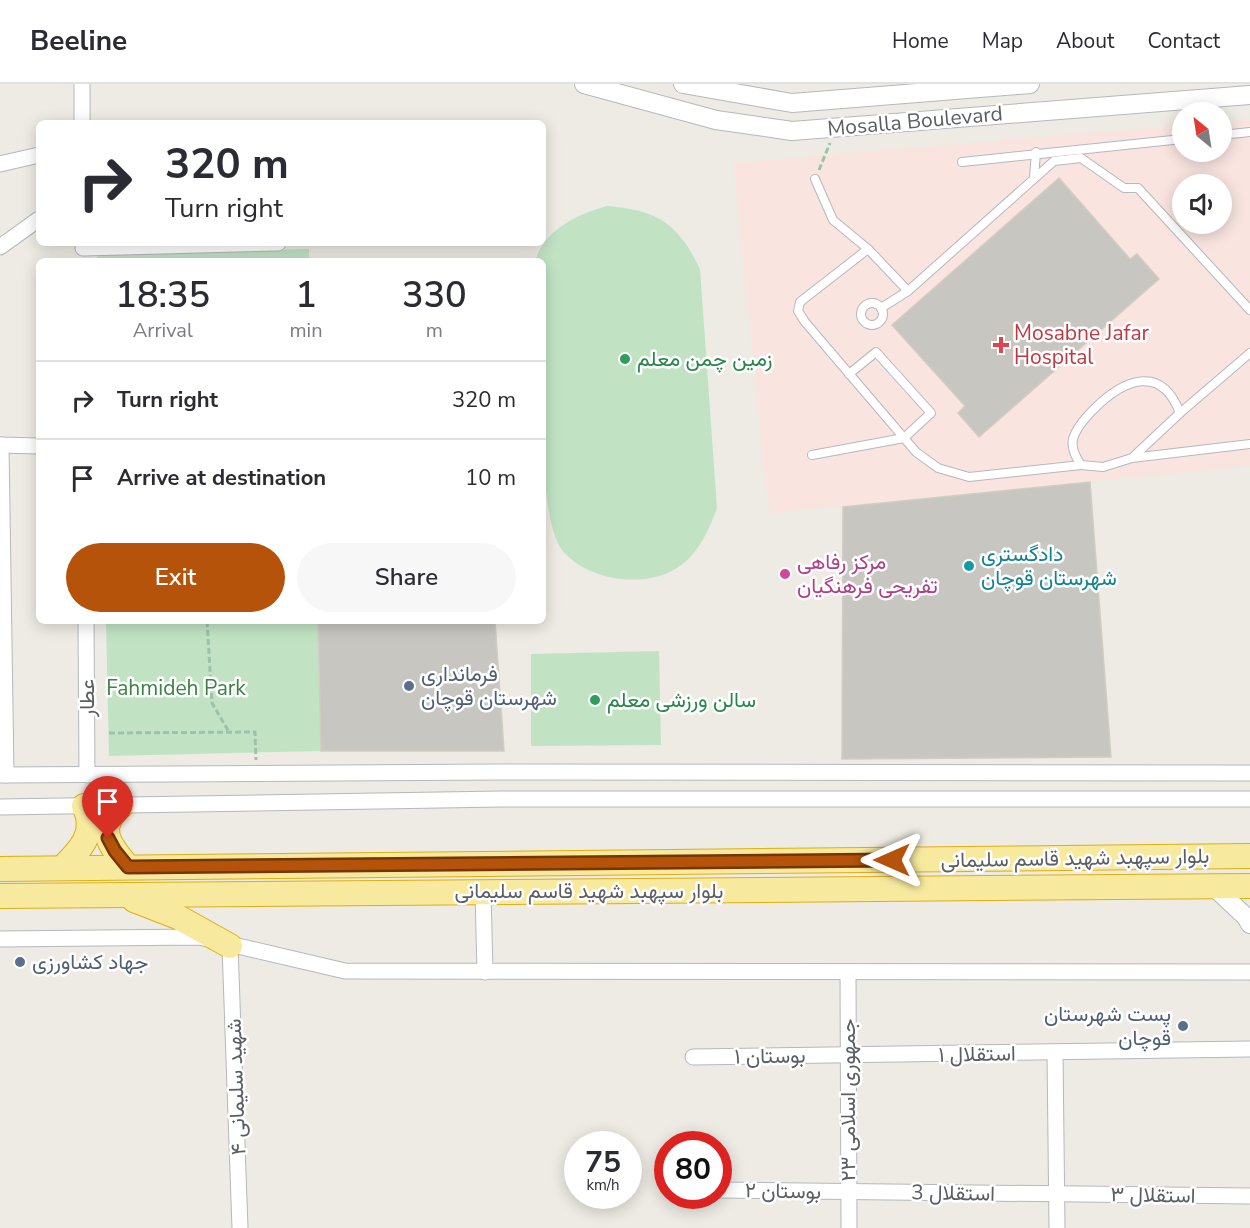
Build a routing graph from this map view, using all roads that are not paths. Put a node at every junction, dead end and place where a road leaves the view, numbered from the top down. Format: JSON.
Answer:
{"nodes":[{"id":1,"x":82,"y":84,"type":"edge"},
{"id":2,"x":584,"y":84,"type":"edge"},
{"id":3,"x":683,"y":84,"type":"edge"},
{"id":4,"x":1030,"y":84,"type":"edge"},
{"id":5,"x":1250,"y":95,"type":"edge"},
{"id":6,"x":82,"y":120,"type":"edge"},
{"id":7,"x":1250,"y":132,"type":"edge"},
{"id":8,"x":1232,"y":134,"type":"edge"},
{"id":9,"x":1172,"y":140,"type":"edge"},
{"id":10,"x":1036,"y":152,"type":"junction"},
{"id":11,"x":36,"y":156,"type":"edge"},
{"id":12,"x":962,"y":162,"type":"dead end"},
{"id":13,"x":0,"y":164,"type":"edge"},
{"id":14,"x":815,"y":178,"type":"road end"},
{"id":15,"x":1034,"y":178,"type":"junction"},
{"id":16,"x":36,"y":221,"type":"edge"},
{"id":17,"x":205,"y":246,"type":"edge"},
{"id":18,"x":0,"y":247,"type":"edge"},
{"id":19,"x":868,"y":249,"type":"junction"},
{"id":20,"x":83,"y":251,"type":"edge"},
{"id":21,"x":908,"y":291,"type":"junction"},
{"id":22,"x":881,"y":308,"type":"dead end"},
{"id":23,"x":1250,"y":310,"type":"edge"},
{"id":24,"x":1250,"y":353,"type":"edge"},
{"id":25,"x":849,"y":374,"type":"junction"},
{"id":26,"x":1180,"y":413,"type":"junction"},
{"id":27,"x":904,"y":438,"type":"junction"},
{"id":28,"x":1250,"y":444,"type":"edge"},
{"id":29,"x":1,"y":445,"type":"edge"},
{"id":30,"x":36,"y":446,"type":"edge"},
{"id":31,"x":812,"y":455,"type":"dead end"},
{"id":32,"x":1132,"y":458,"type":"junction"},
{"id":33,"x":1082,"y":465,"type":"junction"},
{"id":34,"x":2,"y":577,"type":"edge"},
{"id":35,"x":86,"y":624,"type":"edge"},
{"id":36,"x":502,"y":772,"type":"junction"},
{"id":37,"x":943,"y":773,"type":"junction"},
{"id":38,"x":1250,"y":773,"type":"edge"},
{"id":39,"x":3,"y":775,"type":"edge"},
{"id":40,"x":87,"y":775,"type":"junction"},
{"id":41,"x":502,"y":799,"type":"junction"},
{"id":42,"x":1250,"y":799,"type":"edge"},
{"id":43,"x":943,"y":800,"type":"junction"},
{"id":44,"x":122,"y":805,"type":"junction"},
{"id":45,"x":84,"y":806,"type":"junction"},
{"id":46,"x":0,"y":807,"type":"edge"},
{"id":47,"x":1250,"y":856,"type":"edge"},
{"id":48,"x":128,"y":867,"type":"junction"},
{"id":49,"x":62,"y":868,"type":"junction"},
{"id":50,"x":0,"y":869,"type":"edge"},
{"id":51,"x":1213,"y":886,"type":"junction"},
{"id":52,"x":1250,"y":886,"type":"edge"},
{"id":53,"x":483,"y":892,"type":"junction"},
{"id":54,"x":120,"y":895,"type":"junction"},
{"id":55,"x":0,"y":896,"type":"edge"},
{"id":56,"x":1250,"y":924,"type":"edge"},
{"id":57,"x":0,"y":939,"type":"edge"},
{"id":58,"x":230,"y":946,"type":"junction"},
{"id":59,"x":485,"y":972,"type":"junction"},
{"id":60,"x":848,"y":972,"type":"junction"},
{"id":61,"x":1250,"y":972,"type":"edge"},
{"id":62,"x":1250,"y":1048,"type":"edge"},
{"id":63,"x":1054,"y":1053,"type":"junction"},
{"id":64,"x":848,"y":1055,"type":"junction"},
{"id":65,"x":693,"y":1057,"type":"dead end"},
{"id":66,"x":732,"y":1190,"type":"edge"},
{"id":67,"x":848,"y":1192,"type":"junction"},
{"id":68,"x":1057,"y":1194,"type":"junction"},
{"id":69,"x":1250,"y":1196,"type":"edge"},
{"id":70,"x":240,"y":1228,"type":"edge"},
{"id":71,"x":849,"y":1228,"type":"edge"},
{"id":72,"x":1057,"y":1228,"type":"edge"}],
"edges":[{"from":1,"to":6,"type":"street"},
{"from":2,"to":5,"type":"street","name":"Mosalla Boulevard"},
{"from":3,"to":4,"type":"street","name":"Mosalla Boulevard"},
{"from":7,"to":8,"type":"lane"},
{"from":9,"to":10,"type":"lane"},
{"from":10,"to":12,"type":"lane"},
{"from":10,"to":15,"type":"lane"},
{"from":11,"to":13,"type":"street"},
{"from":14,"to":19,"type":"lane"},
{"from":15,"to":21,"type":"lane"},
{"from":15,"to":23,"type":"lane"},
{"from":16,"to":18,"type":"street"},
{"from":17,"to":20,"type":"street"},
{"from":19,"to":21,"type":"lane"},
{"from":19,"to":25,"type":"lane"},
{"from":21,"to":22,"type":"lane"},
{"from":24,"to":26,"type":"lane"},
{"from":25,"to":27,"type":"lane"},
{"from":25,"to":27,"type":"lane"},
{"from":26,"to":32,"type":"lane"},
{"from":26,"to":33,"type":"lane"},
{"from":27,"to":31,"type":"lane"},
{"from":27,"to":33,"type":"lane"},
{"from":28,"to":32,"type":"lane"},
{"from":29,"to":30,"type":"street"},
{"from":29,"to":34,"type":"street"},
{"from":32,"to":33,"type":"lane"},
{"from":34,"to":39,"type":"street"},
{"from":35,"to":40,"type":"street","name":"عطار"},
{"from":36,"to":37,"type":"street"},
{"from":36,"to":40,"type":"street"},
{"from":36,"to":41,"type":"street"},
{"from":37,"to":38,"type":"street"},
{"from":37,"to":43,"type":"street"},
{"from":39,"to":40,"type":"street"},
{"from":41,"to":43,"type":"street"},
{"from":41,"to":44,"type":"street"},
{"from":42,"to":43,"type":"street"},
{"from":44,"to":45,"type":"street"},
{"from":44,"to":48,"type":"highway"},
{"from":45,"to":46,"type":"street"},
{"from":45,"to":49,"type":"highway"},
{"from":47,"to":48,"type":"highway","name":"بلوار سپهبد شهید قاسم سلیمانی"},
{"from":48,"to":49,"type":"highway","name":"بلوار سپهبد شهید قاسم سلیمانی"},
{"from":49,"to":50,"type":"highway","name":"بلوار سپهبد شهید قاسم سلیمانی"},
{"from":51,"to":52,"type":"highway","name":"بلوار سپهبد شهید قاسم سلیمانی"},
{"from":51,"to":53,"type":"highway","name":"بلوار سپهبد شهید قاسم سلیمانی"},
{"from":51,"to":56,"type":"street"},
{"from":53,"to":54,"type":"highway","name":"بلوار سپهبد شهید قاسم سلیمانی"},
{"from":53,"to":59,"type":"street"},
{"from":54,"to":55,"type":"highway","name":"بلوار سپهبد شهید قاسم سلیمانی"},
{"from":54,"to":58,"type":"highway"},
{"from":57,"to":58,"type":"street"},
{"from":58,"to":59,"type":"street"},
{"from":58,"to":70,"type":"street","name":"شهید سلیمانی ۴"},
{"from":59,"to":60,"type":"street"},
{"from":60,"to":61,"type":"street"},
{"from":60,"to":64,"type":"street","name":"جمهوری اسلامی ۲۳"},
{"from":62,"to":63,"type":"street","name":"استقلال ۱"},
{"from":63,"to":64,"type":"street","name":"استقلال ۱"},
{"from":63,"to":68,"type":"street"},
{"from":64,"to":65,"type":"street","name":"بوستان ۱"},
{"from":64,"to":67,"type":"street","name":"جمهوری اسلامی ۲۳"},
{"from":66,"to":67,"type":"street","name":"بوستان ۲"},
{"from":67,"to":68,"type":"street","name":"استقلال 3"},
{"from":67,"to":71,"type":"street","name":"جمهوری اسلامی ۲۳"},
{"from":68,"to":69,"type":"street","name":"استقلال ۳"},
{"from":68,"to":72,"type":"street"}]}
